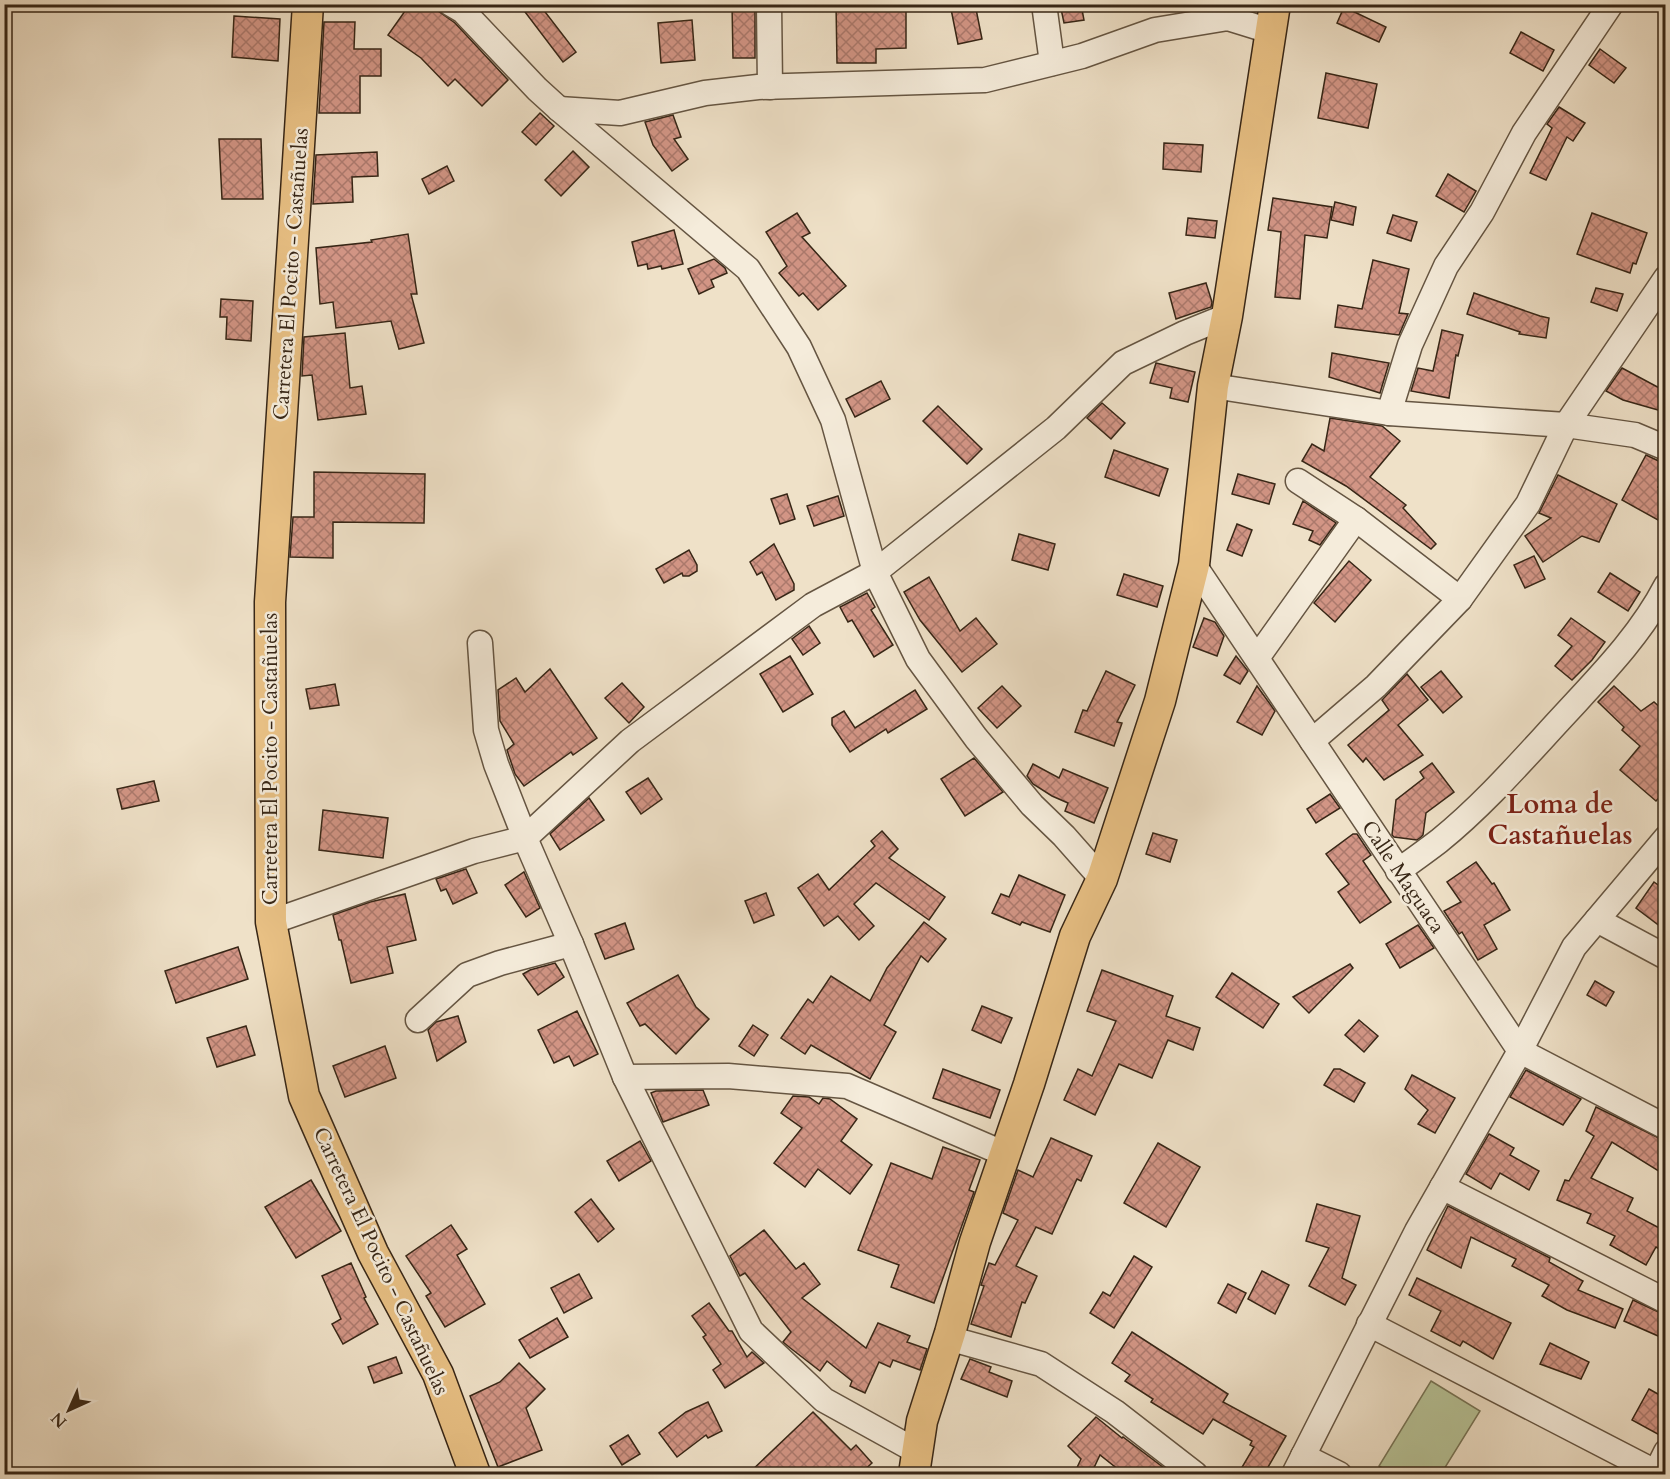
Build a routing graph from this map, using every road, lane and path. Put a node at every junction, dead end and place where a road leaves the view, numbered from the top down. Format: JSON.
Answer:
{"nodes":[{"id":1,"x":308,"y":4,"type":"edge"},
{"id":2,"x":769,"y":4,"type":"edge"},
{"id":3,"x":1044,"y":4,"type":"edge"},
{"id":4,"x":1611,"y":4,"type":"edge"},
{"id":5,"x":461,"y":7,"type":"edge"},
{"id":6,"x":1273,"y":18,"type":"edge"},
{"id":7,"x":1052,"y":63,"type":"junction"},
{"id":8,"x":770,"y":87,"type":"junction"},
{"id":9,"x":559,"y":109,"type":"junction"},
{"id":10,"x":1665,"y":278,"type":"edge"},
{"id":11,"x":1227,"y":316,"type":"junction"},
{"id":12,"x":1213,"y":386,"type":"junction"},
{"id":13,"x":1389,"y":413,"type":"junction"},
{"id":14,"x":1566,"y":425,"type":"junction"},
{"id":15,"x":1665,"y":448,"type":"edge"},
{"id":16,"x":1298,"y":481,"type":"dead end"},
{"id":17,"x":1356,"y":519,"type":"junction"},
{"id":18,"x":1194,"y":565,"type":"junction"},
{"id":19,"x":875,"y":572,"type":"junction"},
{"id":20,"x":1665,"y":586,"type":"edge"},
{"id":21,"x":1460,"y":599,"type":"junction"},
{"id":22,"x":480,"y":643,"type":"dead end"},
{"id":23,"x":1257,"y":658,"type":"junction"},
{"id":24,"x":1312,"y":741,"type":"junction"},
{"id":25,"x":525,"y":838,"type":"junction"},
{"id":26,"x":1665,"y":838,"type":"edge"},
{"id":27,"x":1398,"y":871,"type":"junction"},
{"id":28,"x":1102,"y":879,"type":"junction"},
{"id":29,"x":1596,"y":920,"type":"junction"},
{"id":30,"x":271,"y":922,"type":"junction"},
{"id":31,"x":571,"y":944,"type":"junction"},
{"id":32,"x":1665,"y":957,"type":"edge"},
{"id":33,"x":418,"y":1020,"type":"dead end"},
{"id":34,"x":1520,"y":1051,"type":"junction"},
{"id":35,"x":625,"y":1077,"type":"junction"},
{"id":36,"x":1665,"y":1127,"type":"edge"},
{"id":37,"x":1005,"y":1154,"type":"junction"},
{"id":38,"x":1442,"y":1187,"type":"junction"},
{"id":39,"x":1665,"y":1301,"type":"edge"},
{"id":40,"x":1369,"y":1324,"type":"junction"},
{"id":41,"x":948,"y":1338,"type":"junction"},
{"id":42,"x":916,"y":1463,"type":"edge"},
{"id":43,"x":1298,"y":1465,"type":"edge"},
{"id":44,"x":1659,"y":1468,"type":"edge"},
{"id":45,"x":476,"y":1474,"type":"edge"},
{"id":46,"x":1195,"y":1474,"type":"edge"},
{"id":47,"x":1339,"y":1474,"type":"edge"}],
"edges":[{"from":1,"to":30,"type":"main road","name":"Carretera El Pocito - Castañuelas"},
{"from":2,"to":8,"type":"street"},
{"from":3,"to":7,"type":"street"},
{"from":4,"to":13,"type":"street"},
{"from":5,"to":9,"type":"street"},
{"from":6,"to":7,"type":"street"},
{"from":6,"to":11,"type":"main road"},
{"from":7,"to":8,"type":"street"},
{"from":8,"to":9,"type":"street"},
{"from":9,"to":19,"type":"street"},
{"from":10,"to":14,"type":"street"},
{"from":11,"to":12,"type":"main road"},
{"from":11,"to":19,"type":"street"},
{"from":12,"to":13,"type":"street"},
{"from":12,"to":18,"type":"main road"},
{"from":13,"to":14,"type":"street"},
{"from":14,"to":15,"type":"street"},
{"from":14,"to":21,"type":"street"},
{"from":16,"to":17,"type":"street"},
{"from":17,"to":21,"type":"street"},
{"from":17,"to":23,"type":"street"},
{"from":18,"to":23,"type":"street","name":"Calle Maguaca"},
{"from":18,"to":28,"type":"main road"},
{"from":19,"to":25,"type":"street"},
{"from":19,"to":28,"type":"street"},
{"from":20,"to":27,"type":"street"},
{"from":21,"to":24,"type":"street"},
{"from":22,"to":25,"type":"street"},
{"from":23,"to":24,"type":"street","name":"Calle Maguaca"},
{"from":24,"to":27,"type":"street","name":"Calle Maguaca"},
{"from":25,"to":30,"type":"street"},
{"from":25,"to":31,"type":"street"},
{"from":26,"to":29,"type":"street"},
{"from":27,"to":34,"type":"street","name":"Calle Maguaca"},
{"from":28,"to":37,"type":"main road"},
{"from":29,"to":32,"type":"street"},
{"from":29,"to":34,"type":"street"},
{"from":30,"to":45,"type":"main road","name":"Carretera El Pocito - Castañuelas"},
{"from":31,"to":33,"type":"street"},
{"from":31,"to":35,"type":"street"},
{"from":34,"to":36,"type":"street","name":"Calle Maguaca"},
{"from":34,"to":38,"type":"street"},
{"from":35,"to":37,"type":"street"},
{"from":35,"to":42,"type":"street"},
{"from":37,"to":41,"type":"main road"},
{"from":38,"to":39,"type":"street"},
{"from":38,"to":40,"type":"street"},
{"from":40,"to":43,"type":"street"},
{"from":40,"to":44,"type":"street"},
{"from":41,"to":42,"type":"main road"},
{"from":41,"to":46,"type":"street"},
{"from":43,"to":47,"type":"street"}]}
